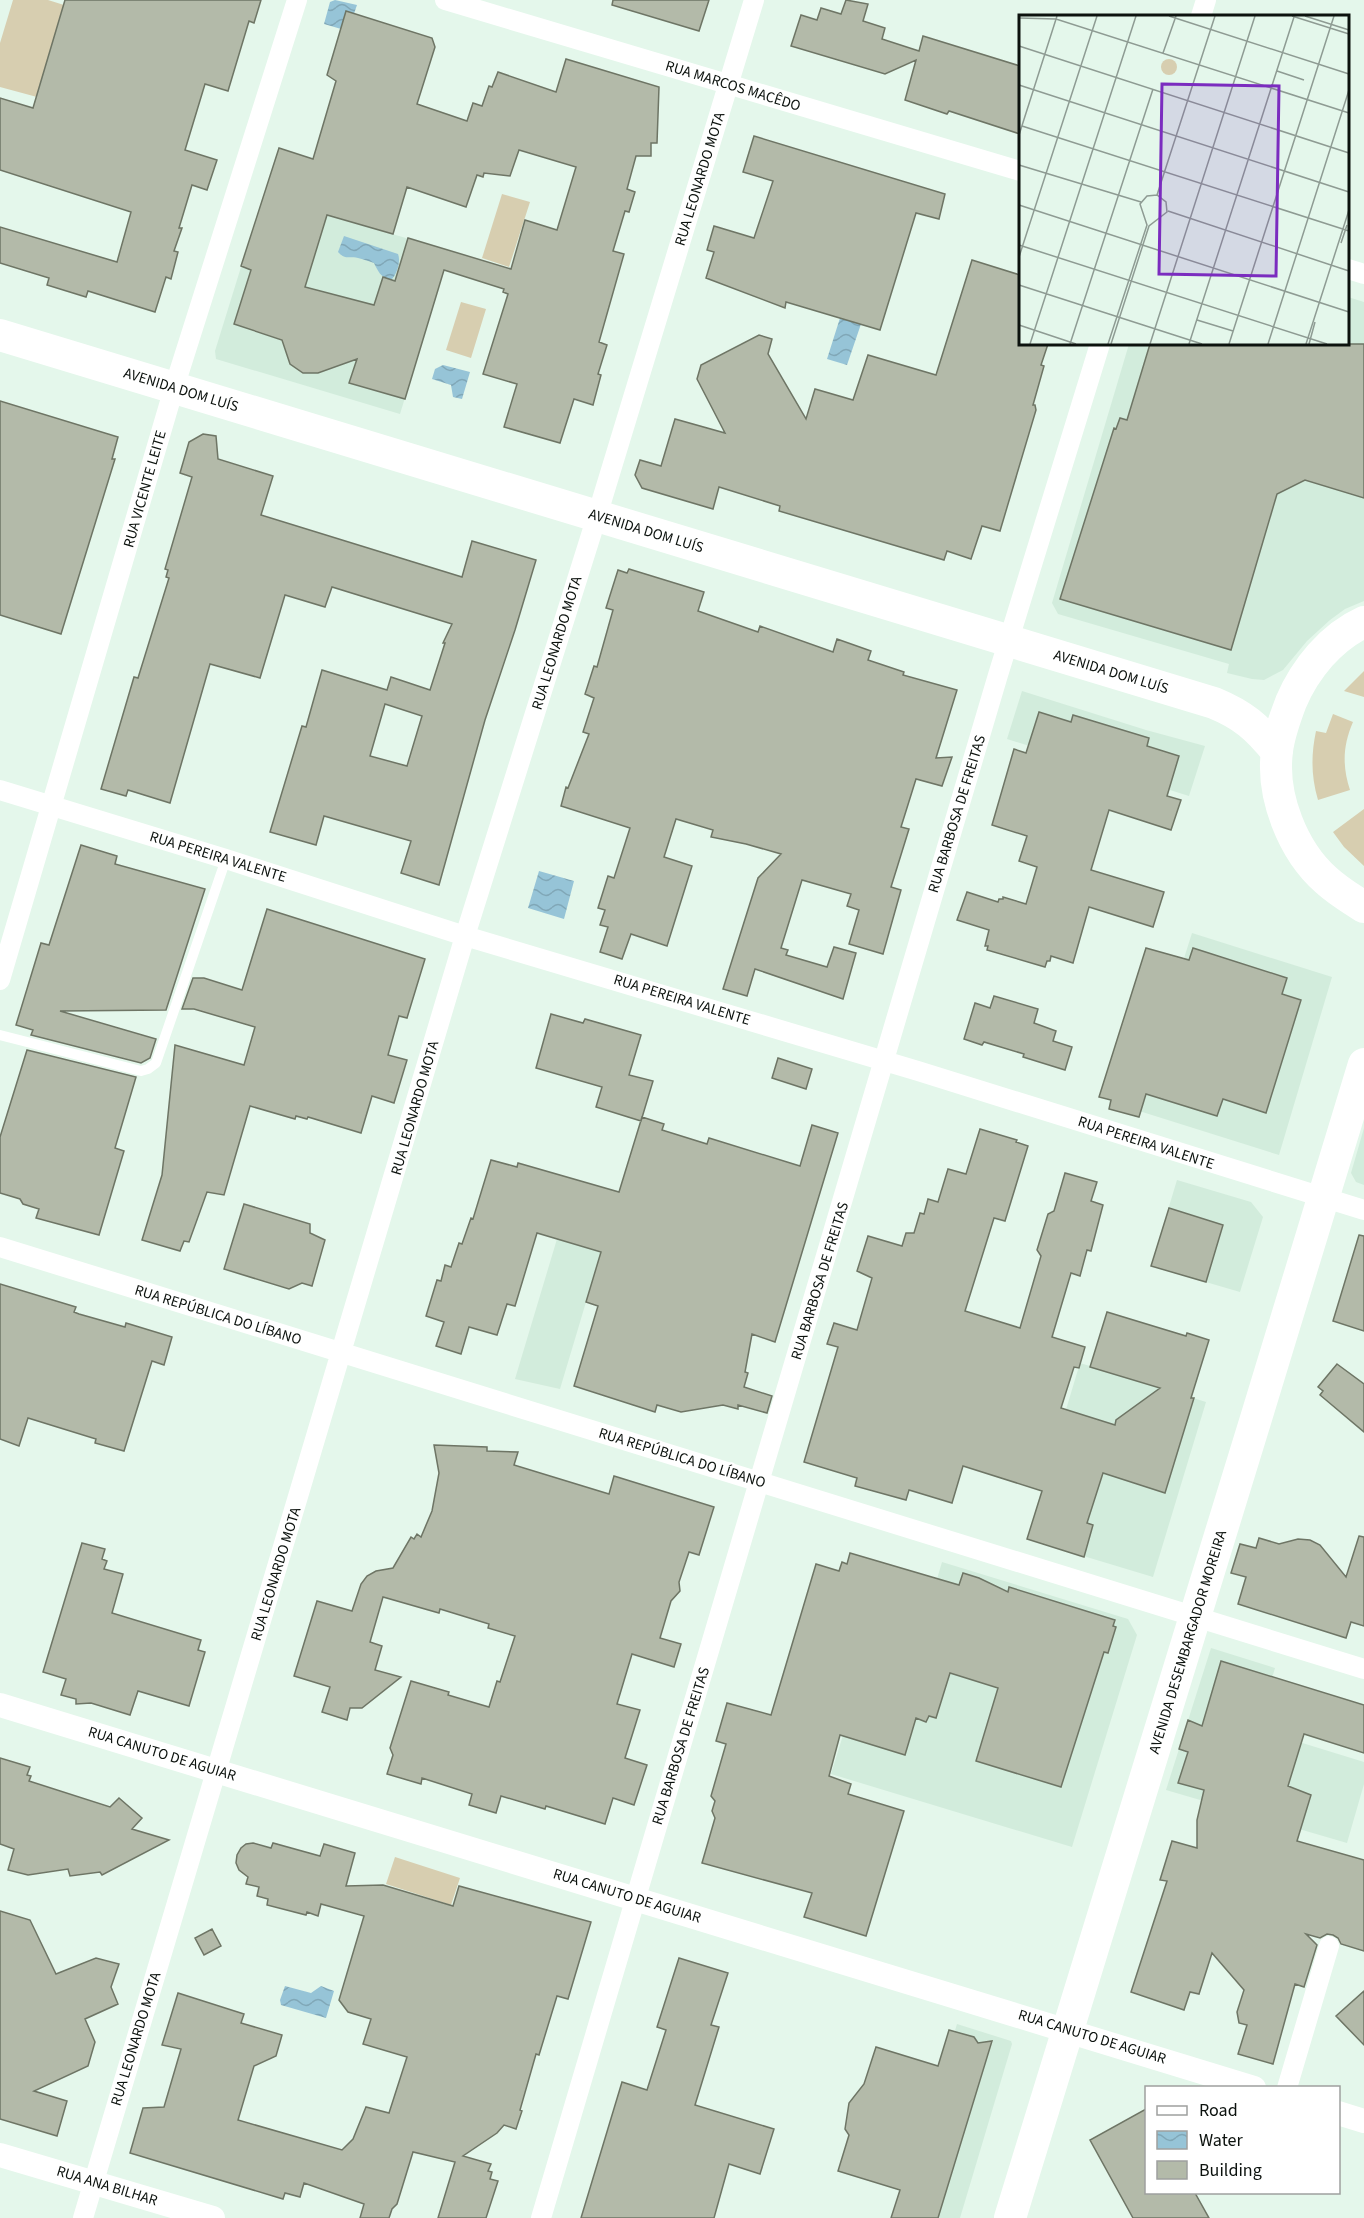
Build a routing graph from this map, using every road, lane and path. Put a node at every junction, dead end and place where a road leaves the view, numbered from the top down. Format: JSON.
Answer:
{"nodes":[{"id":1,"x":297,"y":0,"type":"edge"},
{"id":2,"x":445,"y":0,"type":"edge"},
{"id":3,"x":754,"y":0,"type":"edge"},
{"id":4,"x":1206,"y":0,"type":"edge"},
{"id":5,"x":1201,"y":15,"type":"edge"},
{"id":6,"x":729,"y":85,"type":"junction"},
{"id":7,"x":1019,"y":171,"type":"edge"},
{"id":8,"x":1349,"y":270,"type":"edge"},
{"id":9,"x":1364,"y":274,"type":"edge"},
{"id":10,"x":0,"y":335,"type":"edge"},
{"id":11,"x":1100,"y":345,"type":"edge"},
{"id":12,"x":174,"y":388,"type":"junction"},
{"id":13,"x":597,"y":516,"type":"junction"},
{"id":14,"x":1364,"y":622,"type":"edge"},
{"id":15,"x":1008,"y":640,"type":"junction"},
{"id":16,"x":1277,"y":752,"type":"junction"},
{"id":17,"x":0,"y":790,"type":"edge"},
{"id":18,"x":51,"y":806,"type":"junction"},
{"id":19,"x":226,"y":859,"type":"junction"},
{"id":20,"x":1364,"y":907,"type":"edge"},
{"id":21,"x":465,"y":936,"type":"junction"},
{"id":22,"x":0,"y":981,"type":"edge"},
{"id":23,"x":0,"y":1035,"type":"edge"},
{"id":24,"x":884,"y":1060,"type":"junction"},
{"id":25,"x":1364,"y":1064,"type":"edge"},
{"id":26,"x":1323,"y":1198,"type":"junction"},
{"id":27,"x":1364,"y":1210,"type":"edge"},
{"id":28,"x":0,"y":1247,"type":"edge"},
{"id":29,"x":342,"y":1353,"type":"junction"},
{"id":30,"x":759,"y":1482,"type":"junction"},
{"id":31,"x":1195,"y":1617,"type":"junction"},
{"id":32,"x":1364,"y":1669,"type":"edge"},
{"id":33,"x":0,"y":1705,"type":"edge"},
{"id":34,"x":218,"y":1770,"type":"junction"},
{"id":35,"x":635,"y":1899,"type":"junction"},
{"id":36,"x":1329,"y":1946,"type":"dead end"},
{"id":37,"x":1068,"y":2029,"type":"junction"},
{"id":38,"x":1248,"y":2086,"type":"edge"},
{"id":39,"x":1288,"y":2086,"type":"edge"},
{"id":40,"x":1340,"y":2114,"type":"edge"},
{"id":41,"x":1364,"y":2121,"type":"edge"},
{"id":42,"x":0,"y":2155,"type":"edge"},
{"id":43,"x":93,"y":2182,"type":"junction"},
{"id":44,"x":83,"y":2218,"type":"edge"},
{"id":45,"x":213,"y":2218,"type":"edge"},
{"id":46,"x":541,"y":2218,"type":"edge"},
{"id":47,"x":1010,"y":2218,"type":"edge"}],
"edges":[{"from":1,"to":12,"type":"street","name":"RUA VICENTE LEITE"},
{"from":2,"to":6,"type":"street","name":"RUA MARCOS MACÊDO"},
{"from":3,"to":6,"type":"street","name":"RUA LEONARDO MOTA"},
{"from":4,"to":5,"type":"street"},
{"from":6,"to":7,"type":"street","name":"RUA MARCOS MACÊDO"},
{"from":6,"to":13,"type":"street","name":"RUA LEONARDO MOTA"},
{"from":8,"to":9,"type":"street"},
{"from":10,"to":12,"type":"main road","name":"AVENIDA DOM LUÍS"},
{"from":11,"to":15,"type":"street","name":"RUA BARBOSA DE FREITAS"},
{"from":12,"to":13,"type":"main road","name":"AVENIDA DOM LUÍS"},
{"from":12,"to":18,"type":"street","name":"RUA VICENTE LEITE"},
{"from":13,"to":15,"type":"main road","name":"AVENIDA DOM LUÍS"},
{"from":13,"to":21,"type":"street","name":"RUA LEONARDO MOTA"},
{"from":14,"to":16,"type":"main road"},
{"from":15,"to":16,"type":"main road","name":"AVENIDA DOM LUÍS"},
{"from":15,"to":24,"type":"street","name":"RUA BARBOSA DE FREITAS"},
{"from":16,"to":20,"type":"main road"},
{"from":17,"to":18,"type":"street","name":"RUA PEREIRA VALENTE"},
{"from":18,"to":19,"type":"street","name":"RUA PEREIRA VALENTE"},
{"from":18,"to":22,"type":"street","name":"RUA VICENTE LEITE"},
{"from":19,"to":21,"type":"street","name":"RUA PEREIRA VALENTE"},
{"from":19,"to":23,"type":"lane"},
{"from":21,"to":24,"type":"street","name":"RUA PEREIRA VALENTE"},
{"from":21,"to":29,"type":"street","name":"RUA LEONARDO MOTA"},
{"from":24,"to":26,"type":"street","name":"RUA PEREIRA VALENTE"},
{"from":24,"to":30,"type":"street","name":"RUA BARBOSA DE FREITAS"},
{"from":25,"to":26,"type":"main road","name":"AVENIDA DESEMBARGADOR MOREIRA"},
{"from":26,"to":27,"type":"street","name":"RUA PEREIRA VALENTE"},
{"from":26,"to":31,"type":"main road","name":"AVENIDA DESEMBARGADOR MOREIRA"},
{"from":28,"to":29,"type":"street","name":"RUA REPÚBLICA DO LÍBANO"},
{"from":29,"to":30,"type":"street","name":"RUA REPÚBLICA DO LÍBANO"},
{"from":29,"to":34,"type":"street","name":"RUA LEONARDO MOTA"},
{"from":30,"to":31,"type":"street","name":"RUA REPÚBLICA DO LÍBANO"},
{"from":30,"to":35,"type":"street","name":"RUA BARBOSA DE FREITAS"},
{"from":31,"to":32,"type":"street","name":"RUA REPÚBLICA DO LÍBANO"},
{"from":31,"to":37,"type":"main road","name":"AVENIDA DESEMBARGADOR MOREIRA"},
{"from":33,"to":34,"type":"street","name":"RUA CANUTO DE AGUIAR"},
{"from":34,"to":35,"type":"street","name":"RUA CANUTO DE AGUIAR"},
{"from":34,"to":43,"type":"street","name":"RUA LEONARDO MOTA"},
{"from":35,"to":37,"type":"street","name":"RUA CANUTO DE AGUIAR"},
{"from":35,"to":46,"type":"street","name":"RUA BARBOSA DE FREITAS"},
{"from":36,"to":39,"type":"street"},
{"from":37,"to":38,"type":"street","name":"RUA CANUTO DE AGUIAR"},
{"from":37,"to":47,"type":"main road","name":"AVENIDA DESEMBARGADOR MOREIRA"},
{"from":40,"to":41,"type":"street"},
{"from":42,"to":43,"type":"street","name":"RUA ANA BILHAR"},
{"from":43,"to":44,"type":"street","name":"RUA LEONARDO MOTA"},
{"from":43,"to":45,"type":"street","name":"RUA ANA BILHAR"}]}
